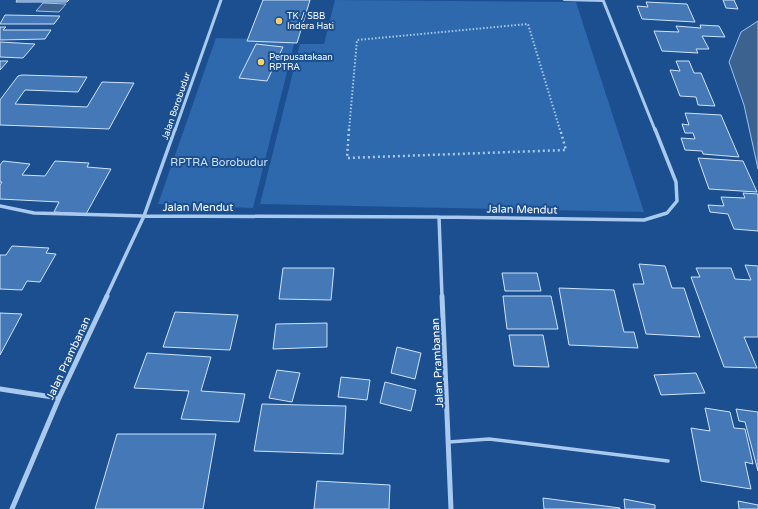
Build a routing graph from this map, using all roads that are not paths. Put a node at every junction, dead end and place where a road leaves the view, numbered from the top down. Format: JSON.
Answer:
{"nodes":[{"id":1,"x":221,"y":0,"type":"edge"},
{"id":2,"x":564,"y":0,"type":"edge"},
{"id":3,"x":603,"y":0,"type":"edge"},
{"id":4,"x":0,"y":206,"type":"edge"},
{"id":5,"x":144,"y":216,"type":"junction"},
{"id":6,"x":439,"y":217,"type":"junction"},
{"id":7,"x":0,"y":389,"type":"edge"},
{"id":8,"x":59,"y":398,"type":"junction"},
{"id":9,"x":449,"y":442,"type":"junction"},
{"id":10,"x":668,"y":461,"type":"dead end"},
{"id":11,"x":12,"y":509,"type":"edge"},
{"id":12,"x":451,"y":509,"type":"edge"}],
"edges":[{"from":1,"to":5,"type":"street","name":"Jalan Borobudur"},
{"from":2,"to":3,"type":"lane"},
{"from":3,"to":6,"type":"street","name":"Jalan Mendut"},
{"from":4,"to":5,"type":"street","name":"Jalan Mendut"},
{"from":5,"to":6,"type":"street","name":"Jalan Mendut"},
{"from":5,"to":8,"type":"street","name":"Jalan Prambanan"},
{"from":6,"to":9,"type":"street","name":"Jalan Prambanan"},
{"from":7,"to":8,"type":"street"},
{"from":8,"to":11,"type":"street","name":"Jalan Prambanan"},
{"from":9,"to":10,"type":"lane"},
{"from":9,"to":12,"type":"street","name":"Jalan Prambanan"}]}
